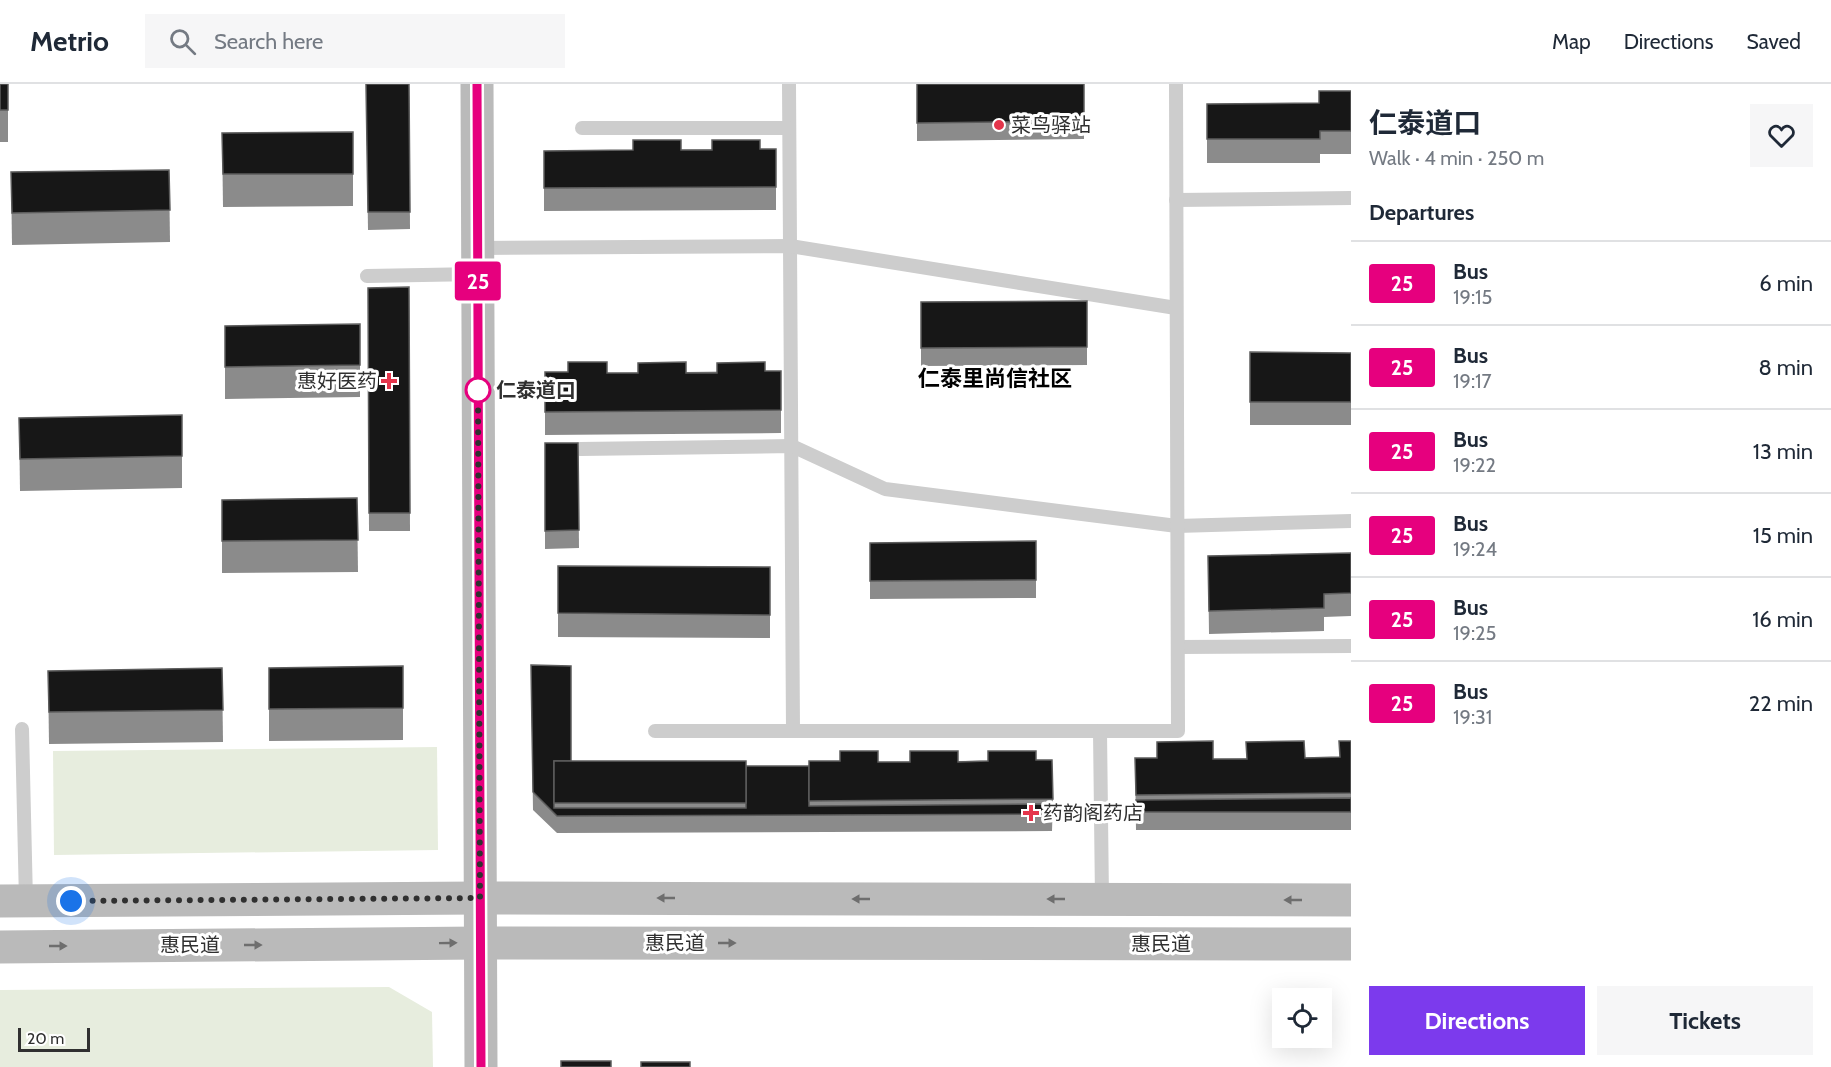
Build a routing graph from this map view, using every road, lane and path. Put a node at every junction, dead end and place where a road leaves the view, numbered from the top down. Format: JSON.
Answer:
{"nodes":[{"id":1,"x":477,"y":84,"type":"edge"},
{"id":2,"x":789,"y":84,"type":"edge"},
{"id":3,"x":1176,"y":84,"type":"edge"},
{"id":4,"x":582,"y":128,"type":"dead end"},
{"id":5,"x":789,"y":128,"type":"junction"},
{"id":6,"x":1351,"y":198,"type":"edge"},
{"id":7,"x":1176,"y":200,"type":"junction"},
{"id":8,"x":790,"y":246,"type":"junction"},
{"id":9,"x":478,"y":261,"type":"junction"},
{"id":10,"x":367,"y":276,"type":"dead end"},
{"id":11,"x":1176,"y":308,"type":"junction"},
{"id":12,"x":792,"y":446,"type":"junction"},
{"id":13,"x":580,"y":448,"type":"edge"},
{"id":14,"x":1351,"y":521,"type":"edge"},
{"id":15,"x":1177,"y":526,"type":"junction"},
{"id":16,"x":1351,"y":646,"type":"edge"},
{"id":17,"x":1178,"y":647,"type":"junction"},
{"id":18,"x":22,"y":729,"type":"dead end"},
{"id":19,"x":655,"y":731,"type":"dead end"},
{"id":20,"x":794,"y":731,"type":"junction"},
{"id":21,"x":1100,"y":731,"type":"junction"},
{"id":22,"x":480,"y":898,"type":"junction"},
{"id":23,"x":1102,"y":899,"type":"junction"},
{"id":24,"x":1351,"y":900,"type":"edge"},
{"id":25,"x":13,"y":901,"type":"edge"},
{"id":26,"x":480,"y":943,"type":"junction"},
{"id":27,"x":1351,"y":944,"type":"edge"},
{"id":28,"x":0,"y":947,"type":"edge"},
{"id":29,"x":481,"y":1067,"type":"edge"}],
"edges":[{"from":1,"to":9,"type":"main road"},
{"from":2,"to":5,"type":"lane"},
{"from":3,"to":7,"type":"lane"},
{"from":4,"to":5,"type":"lane"},
{"from":5,"to":8,"type":"lane"},
{"from":6,"to":7,"type":"lane"},
{"from":7,"to":11,"type":"lane"},
{"from":8,"to":9,"type":"lane"},
{"from":8,"to":11,"type":"lane"},
{"from":8,"to":12,"type":"lane"},
{"from":9,"to":10,"type":"lane"},
{"from":9,"to":22,"type":"main road"},
{"from":11,"to":15,"type":"lane"},
{"from":12,"to":13,"type":"lane"},
{"from":12,"to":15,"type":"lane"},
{"from":12,"to":20,"type":"lane"},
{"from":14,"to":15,"type":"lane"},
{"from":15,"to":17,"type":"lane"},
{"from":16,"to":17,"type":"lane"},
{"from":17,"to":21,"type":"lane"},
{"from":18,"to":25,"type":"lane"},
{"from":19,"to":20,"type":"lane"},
{"from":20,"to":21,"type":"lane"},
{"from":21,"to":23,"type":"lane"},
{"from":23,"to":22,"type":"main road","one_way":true},
{"from":22,"to":25,"type":"main road"},
{"from":22,"to":26,"type":"main road"},
{"from":24,"to":23,"type":"main road","one_way":true},
{"from":26,"to":27,"type":"main road","name":"惠民道","one_way":true},
{"from":28,"to":26,"type":"main road","name":"惠民道","one_way":true},
{"from":26,"to":29,"type":"main road"}]}
